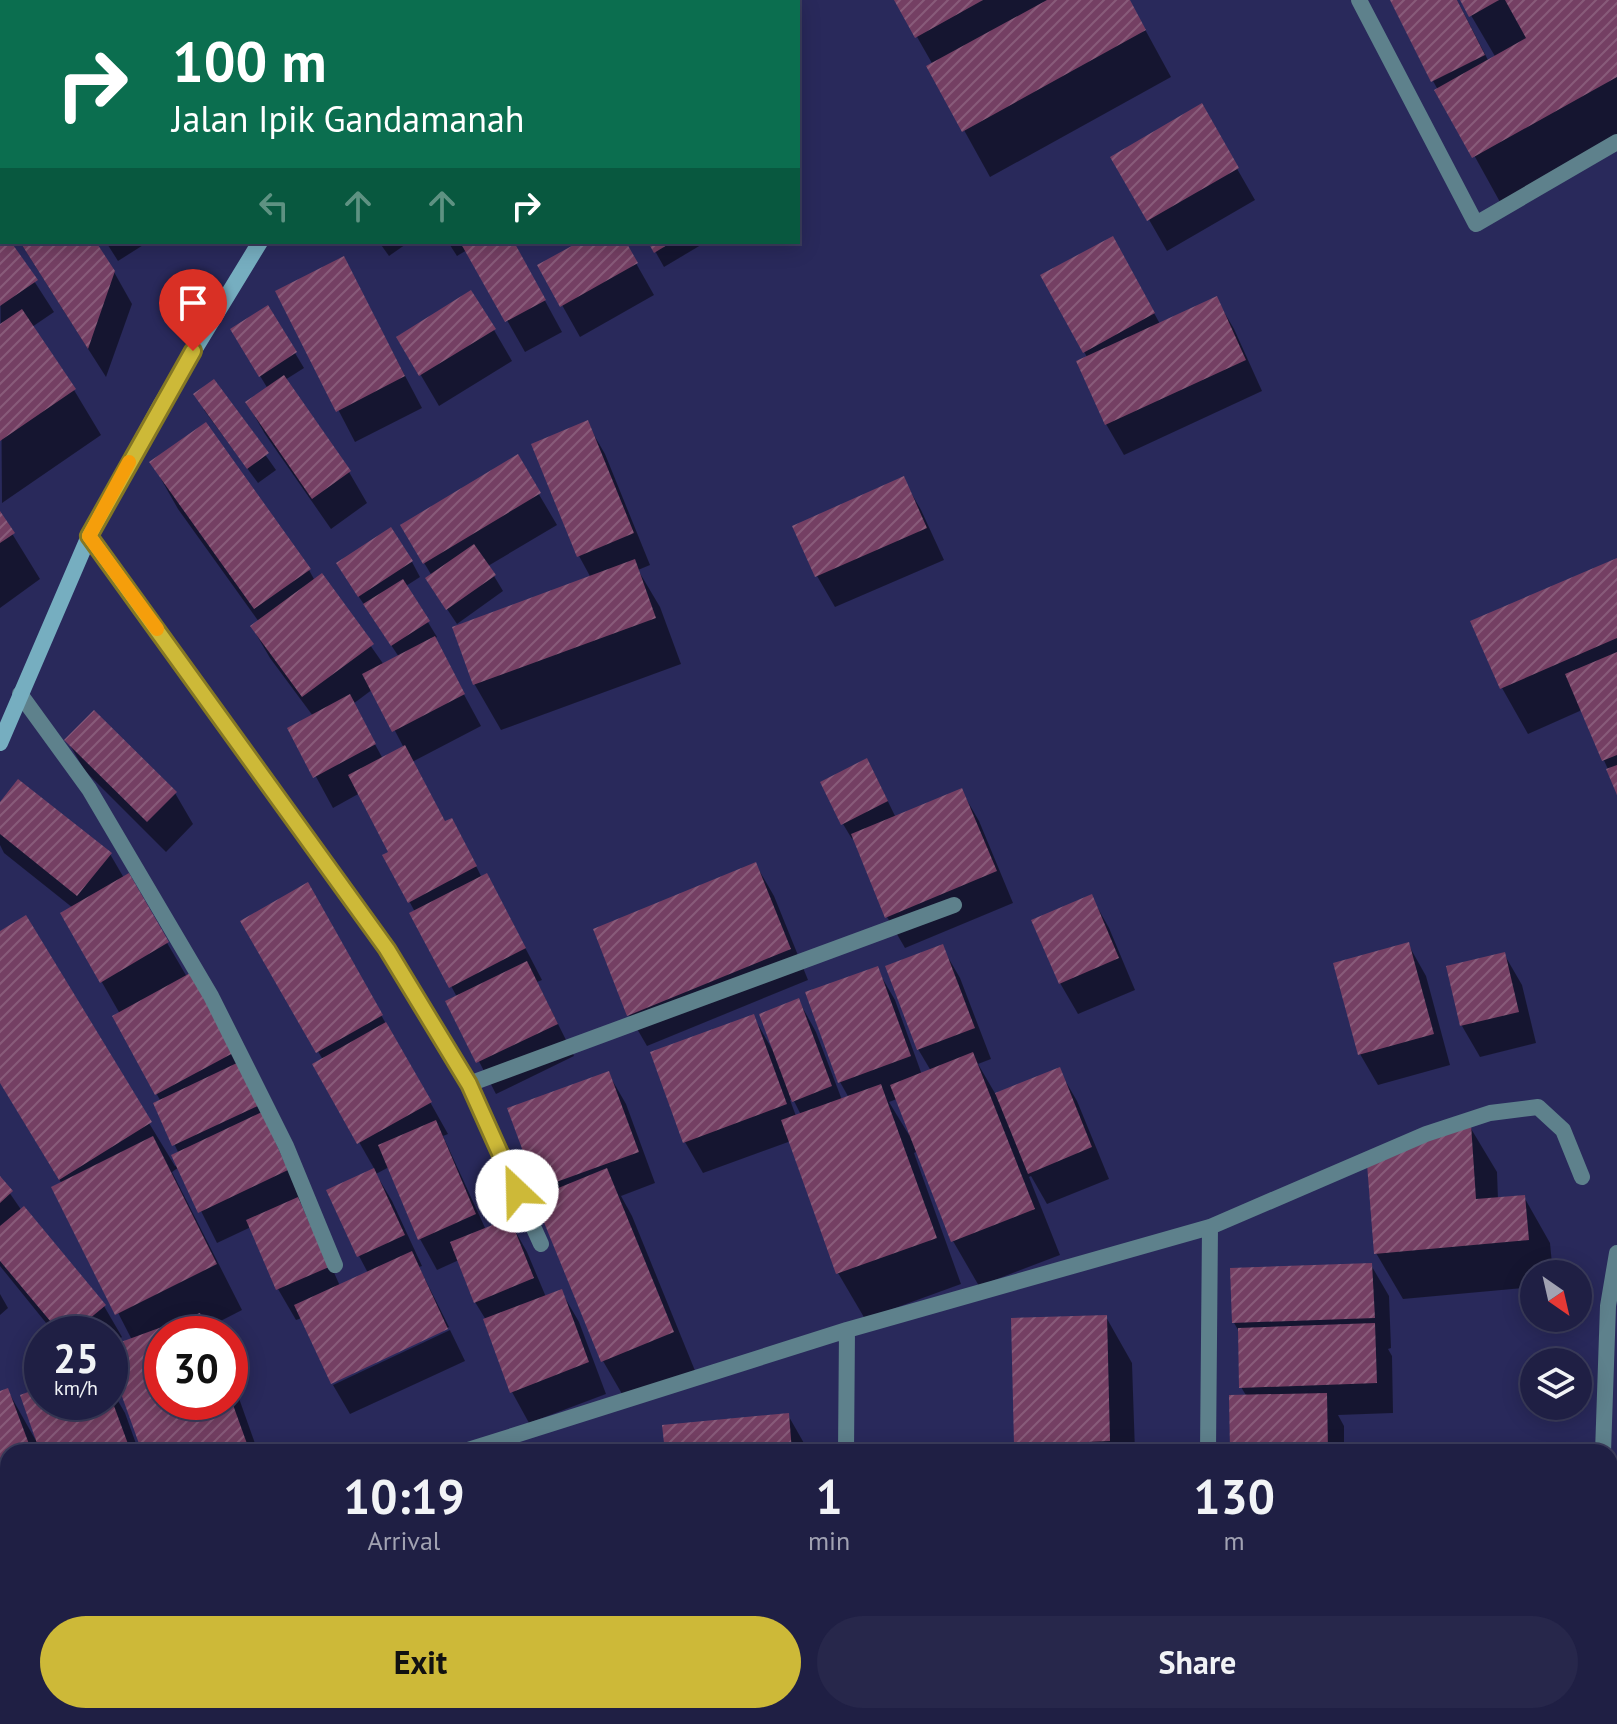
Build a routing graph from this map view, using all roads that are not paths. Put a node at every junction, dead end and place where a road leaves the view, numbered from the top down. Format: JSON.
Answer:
{"nodes":[{"id":1,"x":1359,"y":0,"type":"edge"},
{"id":2,"x":1617,"y":142,"type":"edge"},
{"id":3,"x":259,"y":244,"type":"edge"},
{"id":4,"x":89,"y":536,"type":"junction"},
{"id":5,"x":20,"y":694,"type":"junction"},
{"id":6,"x":0,"y":743,"type":"edge"},
{"id":7,"x":954,"y":905,"type":"dead end"},
{"id":8,"x":469,"y":1084,"type":"junction"},
{"id":9,"x":1582,"y":1177,"type":"dead end"},
{"id":10,"x":1210,"y":1227,"type":"junction"},
{"id":11,"x":541,"y":1244,"type":"dead end"},
{"id":12,"x":1617,"y":1253,"type":"edge"},
{"id":13,"x":335,"y":1265,"type":"dead end"},
{"id":14,"x":847,"y":1330,"type":"junction"},
{"id":15,"x":497,"y":1444,"type":"edge"},
{"id":16,"x":846,"y":1444,"type":"edge"},
{"id":17,"x":1208,"y":1444,"type":"edge"},
{"id":18,"x":1603,"y":1444,"type":"edge"}],
"edges":[{"from":1,"to":2,"type":"street"},
{"from":3,"to":4,"type":"street"},
{"from":4,"to":5,"type":"street"},
{"from":4,"to":8,"type":"street"},
{"from":5,"to":6,"type":"street"},
{"from":5,"to":13,"type":"street"},
{"from":7,"to":8,"type":"street"},
{"from":8,"to":11,"type":"street"},
{"from":9,"to":10,"type":"street"},
{"from":10,"to":14,"type":"street"},
{"from":10,"to":17,"type":"street"},
{"from":12,"to":18,"type":"street"},
{"from":14,"to":15,"type":"street"},
{"from":14,"to":16,"type":"street"}]}
